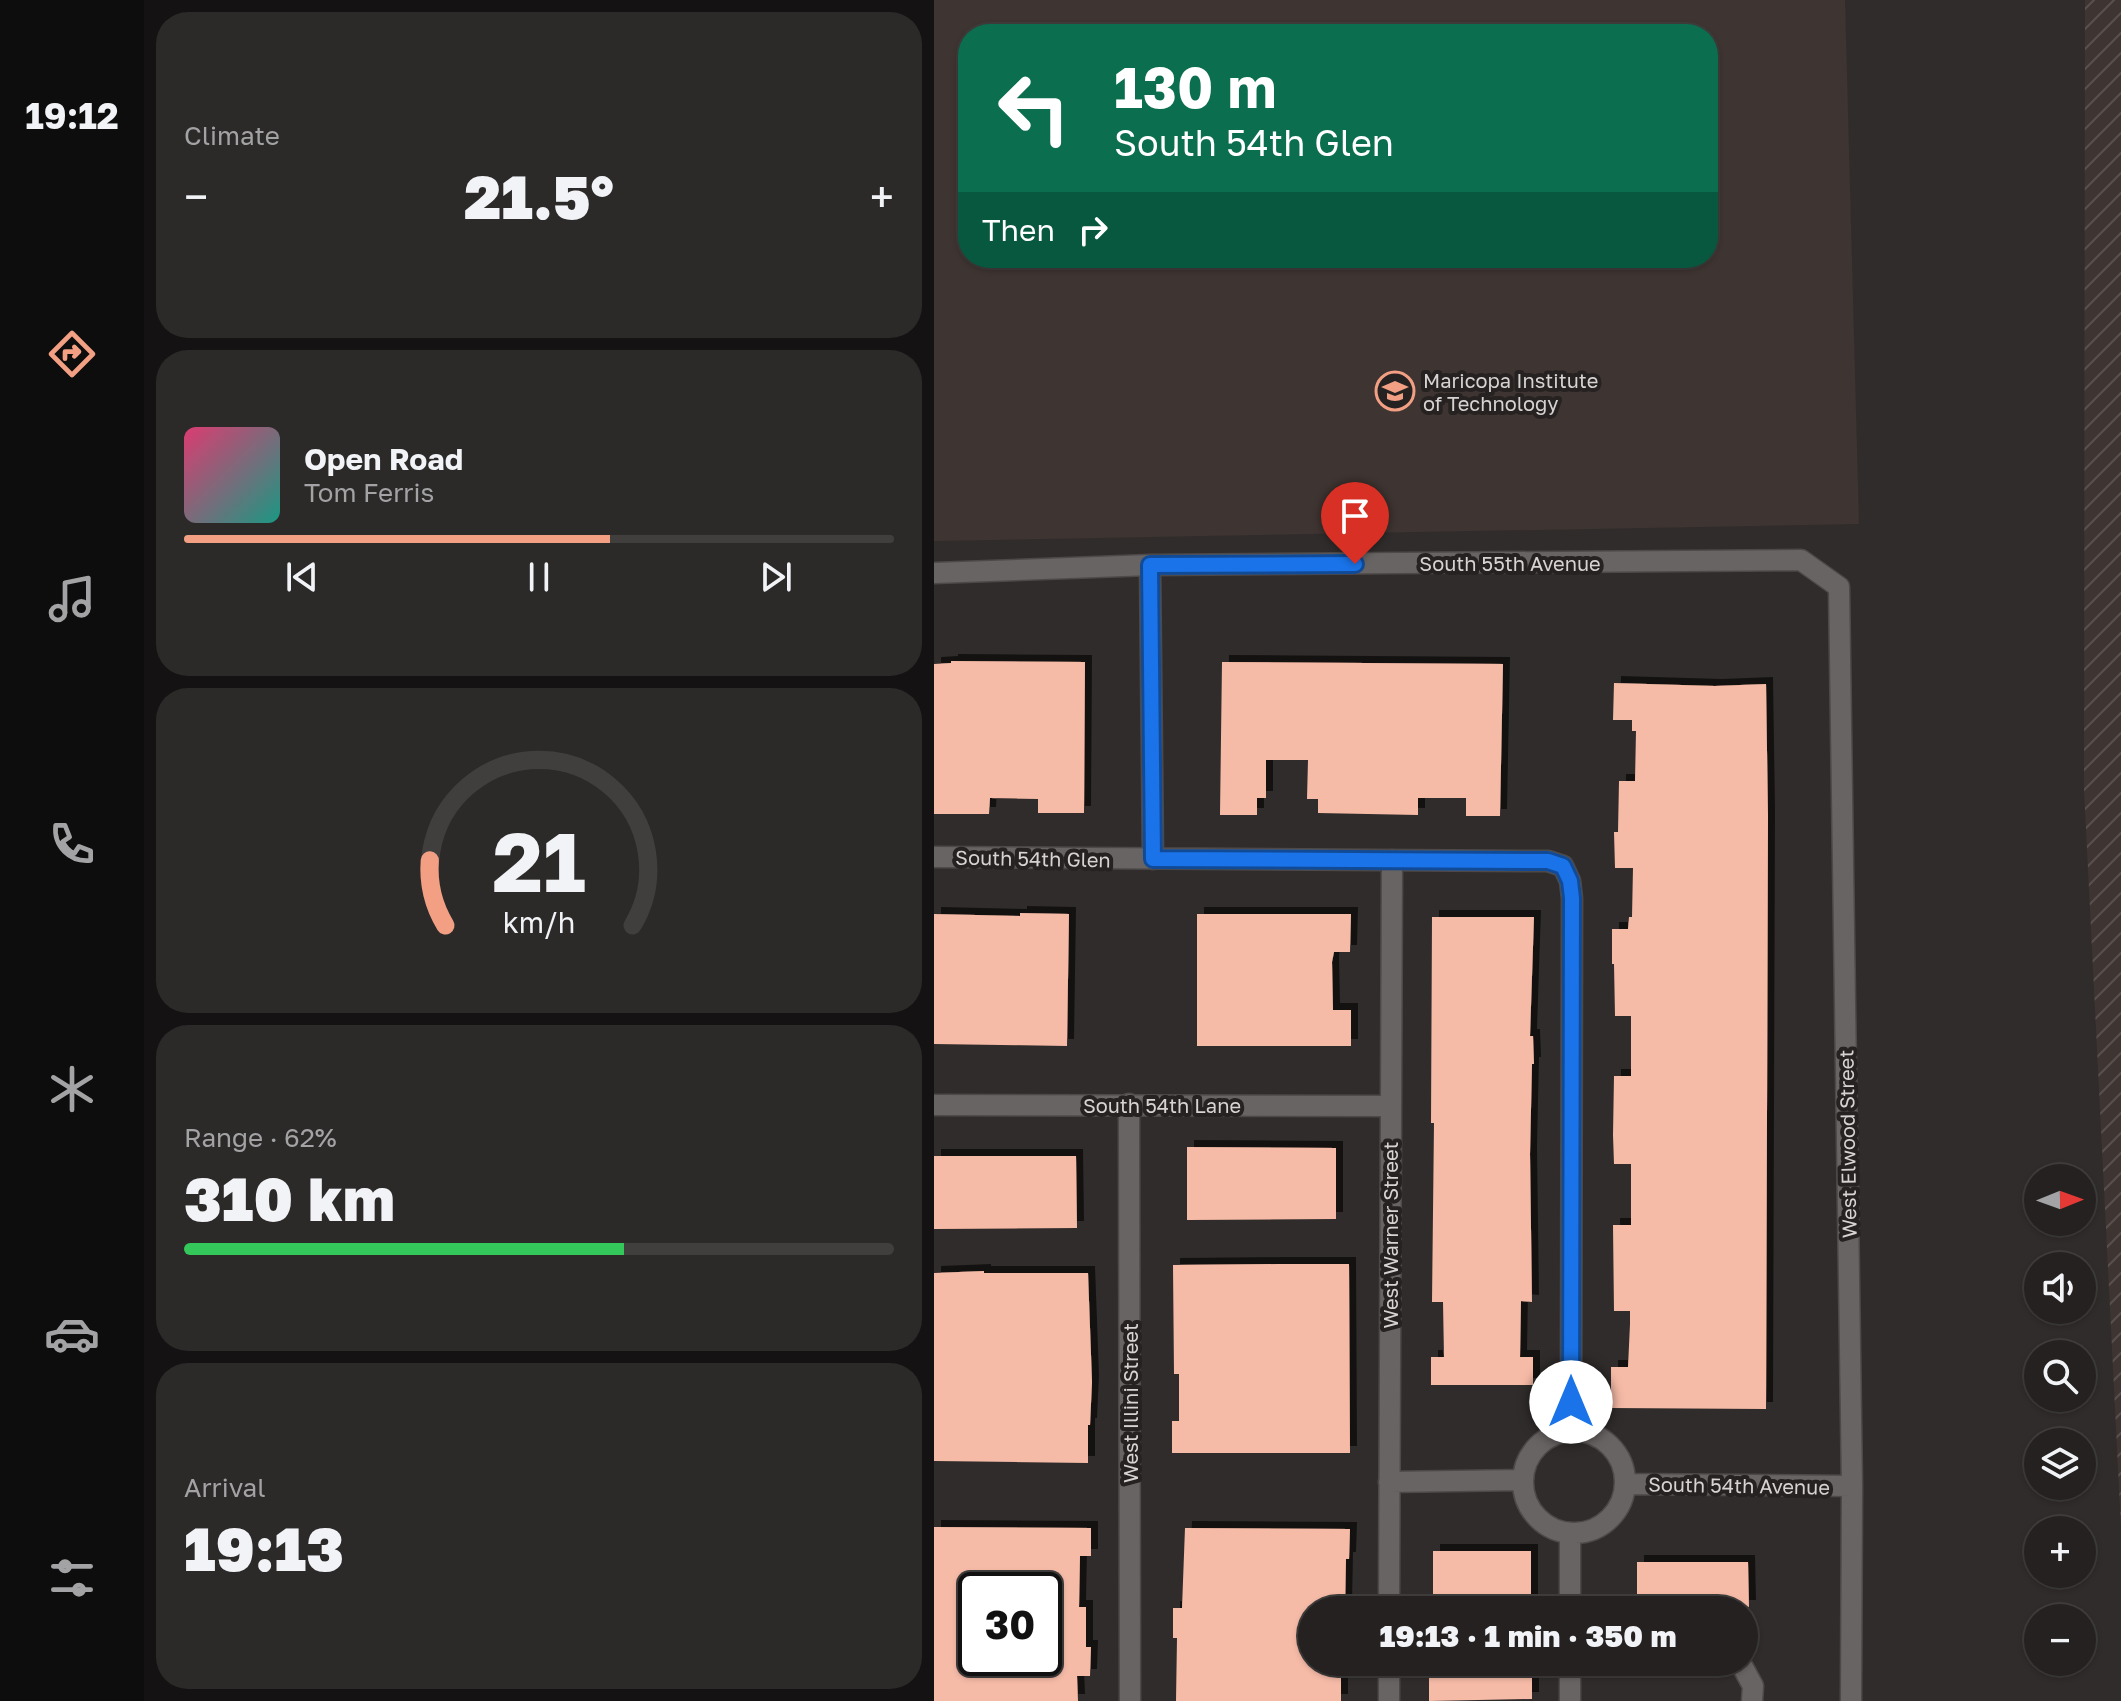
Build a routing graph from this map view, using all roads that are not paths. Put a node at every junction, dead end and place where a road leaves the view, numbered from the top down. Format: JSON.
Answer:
{"nodes":[{"id":1,"x":1150,"y":565,"type":"junction"},
{"id":2,"x":934,"y":573,"type":"edge"},
{"id":3,"x":1839,"y":587,"type":"joint"},
{"id":4,"x":934,"y":857,"type":"edge"},
{"id":5,"x":1153,"y":859,"type":"junction"},
{"id":6,"x":1392,"y":860,"type":"junction"},
{"id":7,"x":1129,"y":1104,"type":"junction"},
{"id":8,"x":934,"y":1105,"type":"edge"},
{"id":9,"x":1390,"y":1106,"type":"junction"},
{"id":10,"x":1571,"y":1430,"type":"junction"},
{"id":11,"x":1522,"y":1480,"type":"junction"},
{"id":12,"x":1389,"y":1482,"type":"junction"},
{"id":13,"x":1625,"y":1484,"type":"junction"},
{"id":14,"x":1852,"y":1486,"type":"junction"},
{"id":15,"x":1570,"y":1534,"type":"junction"},
{"id":16,"x":1389,"y":1596,"type":"edge"},
{"id":17,"x":1570,"y":1596,"type":"edge"},
{"id":18,"x":1389,"y":1676,"type":"edge"},
{"id":19,"x":1570,"y":1676,"type":"edge"},
{"id":20,"x":1748,"y":1676,"type":"edge"},
{"id":21,"x":1130,"y":1701,"type":"edge"},
{"id":22,"x":1389,"y":1701,"type":"edge"},
{"id":23,"x":1570,"y":1701,"type":"edge"},
{"id":24,"x":1752,"y":1701,"type":"edge"},
{"id":25,"x":1851,"y":1701,"type":"edge"}],
"edges":[{"from":1,"to":2,"type":"street","name":"South 55th Avenue"},
{"from":1,"to":3,"type":"street","name":"South 55th Avenue"},
{"from":1,"to":5,"type":"street"},
{"from":3,"to":14,"type":"street","name":"West Elwood Street"},
{"from":4,"to":5,"type":"street","name":"South 54th Glen"},
{"from":5,"to":6,"type":"street","name":"South 54th Glen"},
{"from":6,"to":9,"type":"street","name":"West Warner Street"},
{"from":6,"to":10,"type":"street","name":"South 54th Glen"},
{"from":7,"to":8,"type":"street","name":"South 54th Lane"},
{"from":7,"to":9,"type":"street","name":"South 54th Lane"},
{"from":7,"to":21,"type":"street","name":"West Illini Street"},
{"from":9,"to":12,"type":"street","name":"West Warner Street"},
{"from":10,"to":11,"type":"street"},
{"from":10,"to":13,"type":"street"},
{"from":11,"to":12,"type":"street"},
{"from":11,"to":15,"type":"street"},
{"from":12,"to":16,"type":"street","name":"West Warner Street"},
{"from":13,"to":14,"type":"street","name":"South 54th Avenue"},
{"from":13,"to":15,"type":"street"},
{"from":14,"to":25,"type":"street","name":"West Elwood Street"},
{"from":15,"to":17,"type":"street"},
{"from":18,"to":22,"type":"street"},
{"from":19,"to":23,"type":"street"},
{"from":20,"to":24,"type":"street"}]}
